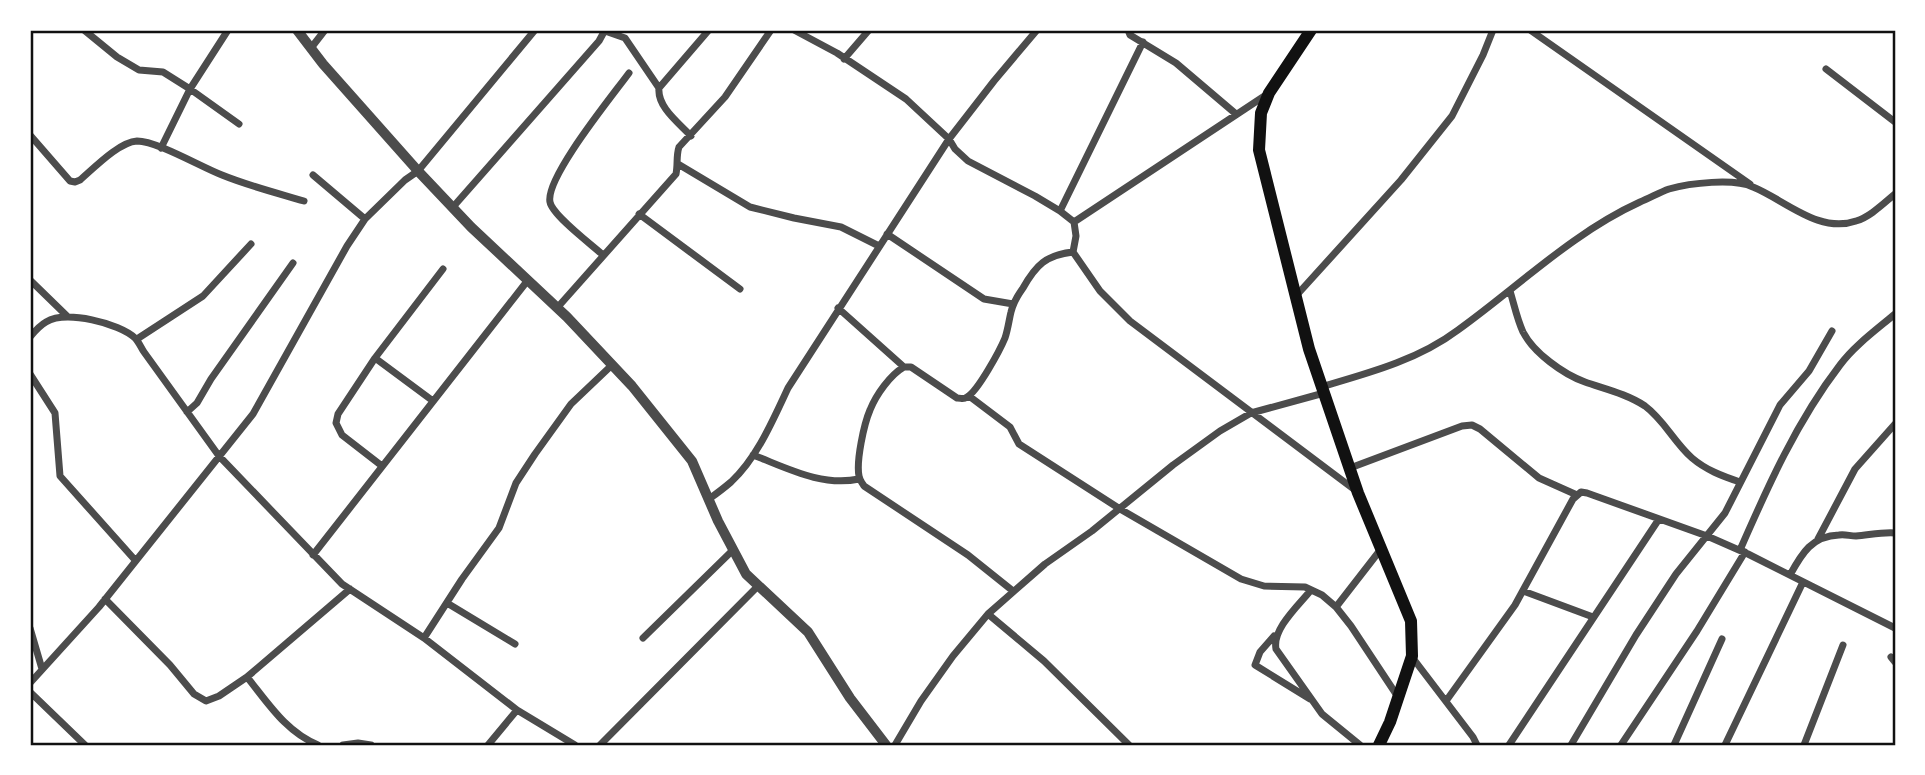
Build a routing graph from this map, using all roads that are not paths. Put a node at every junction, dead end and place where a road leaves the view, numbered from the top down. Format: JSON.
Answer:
{"nodes":[{"id":1,"x":84,"y":30,"type":"edge"},
{"id":2,"x":228,"y":30,"type":"edge"},
{"id":3,"x":297,"y":30,"type":"edge"},
{"id":4,"x":325,"y":30,"type":"edge"},
{"id":5,"x":535,"y":30,"type":"edge"},
{"id":6,"x":771,"y":30,"type":"edge"},
{"id":7,"x":794,"y":30,"type":"edge"},
{"id":8,"x":869,"y":30,"type":"edge"},
{"id":9,"x":1037,"y":30,"type":"edge"},
{"id":10,"x":1128,"y":30,"type":"edge"},
{"id":11,"x":1311,"y":30,"type":"edge"},
{"id":12,"x":1493,"y":30,"type":"edge"},
{"id":13,"x":1530,"y":30,"type":"edge"},
{"id":14,"x":605,"y":31,"type":"edge"},
{"id":15,"x":708,"y":31,"type":"edge"},
{"id":16,"x":1143,"y":42,"type":"junction"},
{"id":17,"x":311,"y":48,"type":"junction"},
{"id":18,"x":844,"y":58,"type":"junction"},
{"id":19,"x":1826,"y":69,"type":"dead end"},
{"id":20,"x":629,"y":73,"type":"dead end"},
{"id":21,"x":659,"y":88,"type":"junction"},
{"id":22,"x":190,"y":89,"type":"junction"},
{"id":23,"x":1269,"y":93,"type":"junction"},
{"id":24,"x":1236,"y":114,"type":"junction"},
{"id":25,"x":1895,"y":121,"type":"edge"},
{"id":26,"x":240,"y":124,"type":"dead end"},
{"id":27,"x":30,"y":135,"type":"edge"},
{"id":28,"x":691,"y":136,"type":"junction"},
{"id":29,"x":949,"y":139,"type":"junction"},
{"id":30,"x":161,"y":148,"type":"junction"},
{"id":31,"x":678,"y":164,"type":"junction"},
{"id":32,"x":418,"y":171,"type":"junction"},
{"id":33,"x":313,"y":175,"type":"dead end"},
{"id":34,"x":1751,"y":186,"type":"junction"},
{"id":35,"x":1895,"y":194,"type":"edge"},
{"id":36,"x":304,"y":201,"type":"dead end"},
{"id":37,"x":453,"y":207,"type":"junction"},
{"id":38,"x":1060,"y":211,"type":"junction"},
{"id":39,"x":639,"y":214,"type":"junction"},
{"id":40,"x":366,"y":219,"type":"junction"},
{"id":41,"x":1074,"y":222,"type":"junction"},
{"id":42,"x":887,"y":234,"type":"junction"},
{"id":43,"x":251,"y":244,"type":"dead end"},
{"id":44,"x":879,"y":246,"type":"junction"},
{"id":45,"x":1073,"y":252,"type":"junction"},
{"id":46,"x":603,"y":255,"type":"junction"},
{"id":47,"x":293,"y":263,"type":"dead end"},
{"id":48,"x":443,"y":269,"type":"dead end"},
{"id":49,"x":30,"y":280,"type":"edge"},
{"id":50,"x":528,"y":280,"type":"junction"},
{"id":51,"x":740,"y":289,"type":"dead end"},
{"id":52,"x":1510,"y":291,"type":"junction"},
{"id":53,"x":1295,"y":297,"type":"junction"},
{"id":54,"x":1013,"y":304,"type":"junction"},
{"id":55,"x":557,"y":308,"type":"junction"},
{"id":56,"x":838,"y":308,"type":"junction"},
{"id":57,"x":68,"y":316,"type":"junction"},
{"id":58,"x":1895,"y":316,"type":"edge"},
{"id":59,"x":1832,"y":331,"type":"dead end"},
{"id":60,"x":30,"y":337,"type":"edge"},
{"id":61,"x":137,"y":339,"type":"junction"},
{"id":62,"x":375,"y":358,"type":"junction"},
{"id":63,"x":612,"y":365,"type":"junction"},
{"id":64,"x":904,"y":367,"type":"junction"},
{"id":65,"x":30,"y":374,"type":"edge"},
{"id":66,"x":1323,"y":390,"type":"junction"},
{"id":67,"x":969,"y":396,"type":"junction"},
{"id":68,"x":433,"y":401,"type":"junction"},
{"id":69,"x":187,"y":412,"type":"junction"},
{"id":70,"x":1251,"y":413,"type":"junction"},
{"id":71,"x":1895,"y":424,"type":"edge"},
{"id":72,"x":753,"y":455,"type":"junction"},
{"id":73,"x":219,"y":456,"type":"junction"},
{"id":74,"x":382,"y":466,"type":"junction"},
{"id":75,"x":1350,"y":468,"type":"junction"},
{"id":76,"x":859,"y":479,"type":"junction"},
{"id":77,"x":1740,"y":482,"type":"junction"},
{"id":78,"x":1359,"y":493,"type":"junction"},
{"id":79,"x":1577,"y":495,"type":"junction"},
{"id":80,"x":709,"y":499,"type":"junction"},
{"id":81,"x":1119,"y":509,"type":"junction"},
{"id":82,"x":1659,"y":519,"type":"junction"},
{"id":83,"x":1895,"y":533,"type":"edge"},
{"id":84,"x":1707,"y":536,"type":"junction"},
{"id":85,"x":1818,"y":539,"type":"junction"},
{"id":86,"x":1381,"y":548,"type":"junction"},
{"id":87,"x":733,"y":550,"type":"junction"},
{"id":88,"x":1743,"y":551,"type":"junction"},
{"id":89,"x":313,"y":555,"type":"junction"},
{"id":90,"x":135,"y":560,"type":"junction"},
{"id":91,"x":1790,"y":575,"type":"junction"},
{"id":92,"x":1803,"y":582,"type":"junction"},
{"id":93,"x":758,"y":586,"type":"junction"},
{"id":94,"x":349,"y":589,"type":"junction"},
{"id":95,"x":1311,"y":590,"type":"junction"},
{"id":96,"x":1523,"y":591,"type":"junction"},
{"id":97,"x":1013,"y":592,"type":"junction"},
{"id":98,"x":105,"y":599,"type":"junction"},
{"id":99,"x":447,"y":603,"type":"junction"},
{"id":100,"x":1336,"y":607,"type":"junction"},
{"id":101,"x":988,"y":614,"type":"junction"},
{"id":102,"x":1593,"y":618,"type":"junction"},
{"id":103,"x":30,"y":628,"type":"edge"},
{"id":104,"x":1895,"y":628,"type":"edge"},
{"id":105,"x":1278,"y":631,"type":"junction"},
{"id":106,"x":424,"y":638,"type":"junction"},
{"id":107,"x":643,"y":638,"type":"dead end"},
{"id":108,"x":1722,"y":639,"type":"dead end"},
{"id":109,"x":515,"y":644,"type":"dead end"},
{"id":110,"x":1843,"y":645,"type":"dead end"},
{"id":111,"x":1412,"y":656,"type":"junction"},
{"id":112,"x":42,"y":669,"type":"junction"},
{"id":113,"x":247,"y":677,"type":"junction"},
{"id":114,"x":30,"y":683,"type":"edge"},
{"id":115,"x":30,"y":692,"type":"edge"},
{"id":116,"x":1398,"y":697,"type":"junction"},
{"id":117,"x":1446,"y":701,"type":"junction"},
{"id":118,"x":1313,"y":702,"type":"junction"},
{"id":119,"x":517,"y":710,"type":"junction"},
{"id":120,"x":85,"y":745,"type":"edge"},
{"id":121,"x":317,"y":745,"type":"edge"},
{"id":122,"x":342,"y":745,"type":"edge"},
{"id":123,"x":371,"y":745,"type":"edge"},
{"id":124,"x":488,"y":745,"type":"edge"},
{"id":125,"x":575,"y":745,"type":"edge"},
{"id":126,"x":600,"y":745,"type":"edge"},
{"id":127,"x":886,"y":745,"type":"edge"},
{"id":128,"x":895,"y":745,"type":"edge"},
{"id":129,"x":1129,"y":745,"type":"edge"},
{"id":130,"x":1360,"y":745,"type":"edge"},
{"id":131,"x":1379,"y":745,"type":"edge"},
{"id":132,"x":1477,"y":745,"type":"edge"},
{"id":133,"x":1509,"y":745,"type":"edge"},
{"id":134,"x":1570,"y":745,"type":"edge"},
{"id":135,"x":1621,"y":745,"type":"edge"},
{"id":136,"x":1674,"y":745,"type":"edge"},
{"id":137,"x":1725,"y":745,"type":"edge"},
{"id":138,"x":1804,"y":745,"type":"edge"}],
"edges":[{"from":1,"to":22,"type":"street"},
{"from":2,"to":22,"type":"street"},
{"from":3,"to":17,"type":"street"},
{"from":4,"to":17,"type":"street"},
{"from":5,"to":32,"type":"street"},
{"from":6,"to":28,"type":"street"},
{"from":7,"to":18,"type":"street"},
{"from":8,"to":18,"type":"street"},
{"from":9,"to":29,"type":"street"},
{"from":10,"to":16,"type":"street"},
{"from":11,"to":23,"type":"main road"},
{"from":12,"to":53,"type":"street"},
{"from":13,"to":34,"type":"street"},
{"from":14,"to":21,"type":"street"},
{"from":14,"to":37,"type":"street"},
{"from":15,"to":21,"type":"street"},
{"from":16,"to":24,"type":"street"},
{"from":16,"to":38,"type":"street"},
{"from":17,"to":32,"type":"street"},
{"from":18,"to":29,"type":"street"},
{"from":19,"to":25,"type":"street"},
{"from":20,"to":46,"type":"street"},
{"from":21,"to":28,"type":"street"},
{"from":22,"to":26,"type":"street"},
{"from":22,"to":30,"type":"street"},
{"from":23,"to":24,"type":"street"},
{"from":23,"to":53,"type":"main road"},
{"from":24,"to":41,"type":"street"},
{"from":27,"to":30,"type":"street"},
{"from":28,"to":31,"type":"street"},
{"from":29,"to":38,"type":"street"},
{"from":29,"to":42,"type":"street"},
{"from":30,"to":36,"type":"street"},
{"from":31,"to":39,"type":"street"},
{"from":31,"to":44,"type":"street"},
{"from":32,"to":37,"type":"street"},
{"from":32,"to":40,"type":"street"},
{"from":33,"to":40,"type":"street"},
{"from":34,"to":35,"type":"street"},
{"from":34,"to":52,"type":"street"},
{"from":37,"to":50,"type":"street"},
{"from":38,"to":41,"type":"street"},
{"from":39,"to":46,"type":"street"},
{"from":39,"to":51,"type":"street"},
{"from":40,"to":73,"type":"street"},
{"from":41,"to":45,"type":"street"},
{"from":42,"to":44,"type":"street"},
{"from":42,"to":54,"type":"street"},
{"from":43,"to":61,"type":"street"},
{"from":44,"to":56,"type":"street"},
{"from":45,"to":54,"type":"street"},
{"from":45,"to":70,"type":"street"},
{"from":46,"to":55,"type":"street"},
{"from":47,"to":69,"type":"street"},
{"from":48,"to":62,"type":"street"},
{"from":49,"to":57,"type":"street"},
{"from":50,"to":55,"type":"street"},
{"from":50,"to":68,"type":"street"},
{"from":52,"to":66,"type":"street"},
{"from":52,"to":77,"type":"street"},
{"from":53,"to":66,"type":"main road"},
{"from":54,"to":67,"type":"street"},
{"from":55,"to":63,"type":"street"},
{"from":56,"to":64,"type":"street"},
{"from":56,"to":72,"type":"street"},
{"from":57,"to":60,"type":"street"},
{"from":57,"to":61,"type":"street"},
{"from":58,"to":88,"type":"street"},
{"from":59,"to":77,"type":"street"},
{"from":61,"to":69,"type":"street"},
{"from":62,"to":68,"type":"street"},
{"from":62,"to":74,"type":"street"},
{"from":63,"to":80,"type":"street"},
{"from":63,"to":99,"type":"street"},
{"from":64,"to":67,"type":"street"},
{"from":64,"to":76,"type":"street"},
{"from":65,"to":90,"type":"street"},
{"from":66,"to":70,"type":"street"},
{"from":66,"to":75,"type":"main road"},
{"from":67,"to":81,"type":"street"},
{"from":68,"to":74,"type":"street"},
{"from":69,"to":73,"type":"street"},
{"from":70,"to":78,"type":"street"},
{"from":70,"to":81,"type":"street"},
{"from":71,"to":85,"type":"street"},
{"from":72,"to":76,"type":"street"},
{"from":72,"to":80,"type":"street"},
{"from":73,"to":89,"type":"street"},
{"from":73,"to":90,"type":"street"},
{"from":74,"to":89,"type":"street"},
{"from":75,"to":78,"type":"main road"},
{"from":75,"to":79,"type":"street"},
{"from":76,"to":97,"type":"street"},
{"from":77,"to":84,"type":"street"},
{"from":78,"to":86,"type":"main road"},
{"from":79,"to":82,"type":"street"},
{"from":79,"to":96,"type":"street"},
{"from":80,"to":87,"type":"street"},
{"from":81,"to":95,"type":"street"},
{"from":81,"to":97,"type":"street"},
{"from":82,"to":84,"type":"street"},
{"from":82,"to":102,"type":"street"},
{"from":83,"to":85,"type":"street"},
{"from":84,"to":88,"type":"street"},
{"from":84,"to":134,"type":"street"},
{"from":85,"to":91,"type":"street"},
{"from":86,"to":100,"type":"street"},
{"from":86,"to":111,"type":"main road"},
{"from":87,"to":93,"type":"street"},
{"from":87,"to":107,"type":"street"},
{"from":88,"to":91,"type":"street"},
{"from":88,"to":135,"type":"street"},
{"from":89,"to":94,"type":"street"},
{"from":90,"to":98,"type":"street"},
{"from":91,"to":92,"type":"street"},
{"from":92,"to":104,"type":"street"},
{"from":92,"to":137,"type":"street"},
{"from":93,"to":126,"type":"street"},
{"from":93,"to":127,"type":"street"},
{"from":94,"to":106,"type":"street"},
{"from":94,"to":113,"type":"street"},
{"from":95,"to":100,"type":"street"},
{"from":95,"to":105,"type":"street"},
{"from":96,"to":102,"type":"street"},
{"from":96,"to":117,"type":"street"},
{"from":97,"to":101,"type":"street"},
{"from":98,"to":112,"type":"street"},
{"from":98,"to":113,"type":"street"},
{"from":99,"to":106,"type":"street"},
{"from":99,"to":109,"type":"street"},
{"from":100,"to":116,"type":"street"},
{"from":101,"to":128,"type":"street"},
{"from":101,"to":129,"type":"street"},
{"from":102,"to":133,"type":"street"},
{"from":103,"to":112,"type":"street"},
{"from":105,"to":118,"type":"street"},
{"from":105,"to":118,"type":"street"},
{"from":106,"to":119,"type":"street"},
{"from":108,"to":136,"type":"street"},
{"from":110,"to":138,"type":"street"},
{"from":111,"to":116,"type":"main road"},
{"from":111,"to":117,"type":"street"},
{"from":112,"to":114,"type":"street"},
{"from":113,"to":121,"type":"street"},
{"from":115,"to":120,"type":"street"},
{"from":116,"to":131,"type":"main road"},
{"from":117,"to":132,"type":"street"},
{"from":118,"to":130,"type":"street"},
{"from":119,"to":124,"type":"street"},
{"from":119,"to":125,"type":"street"},
{"from":122,"to":123,"type":"street"}]}
